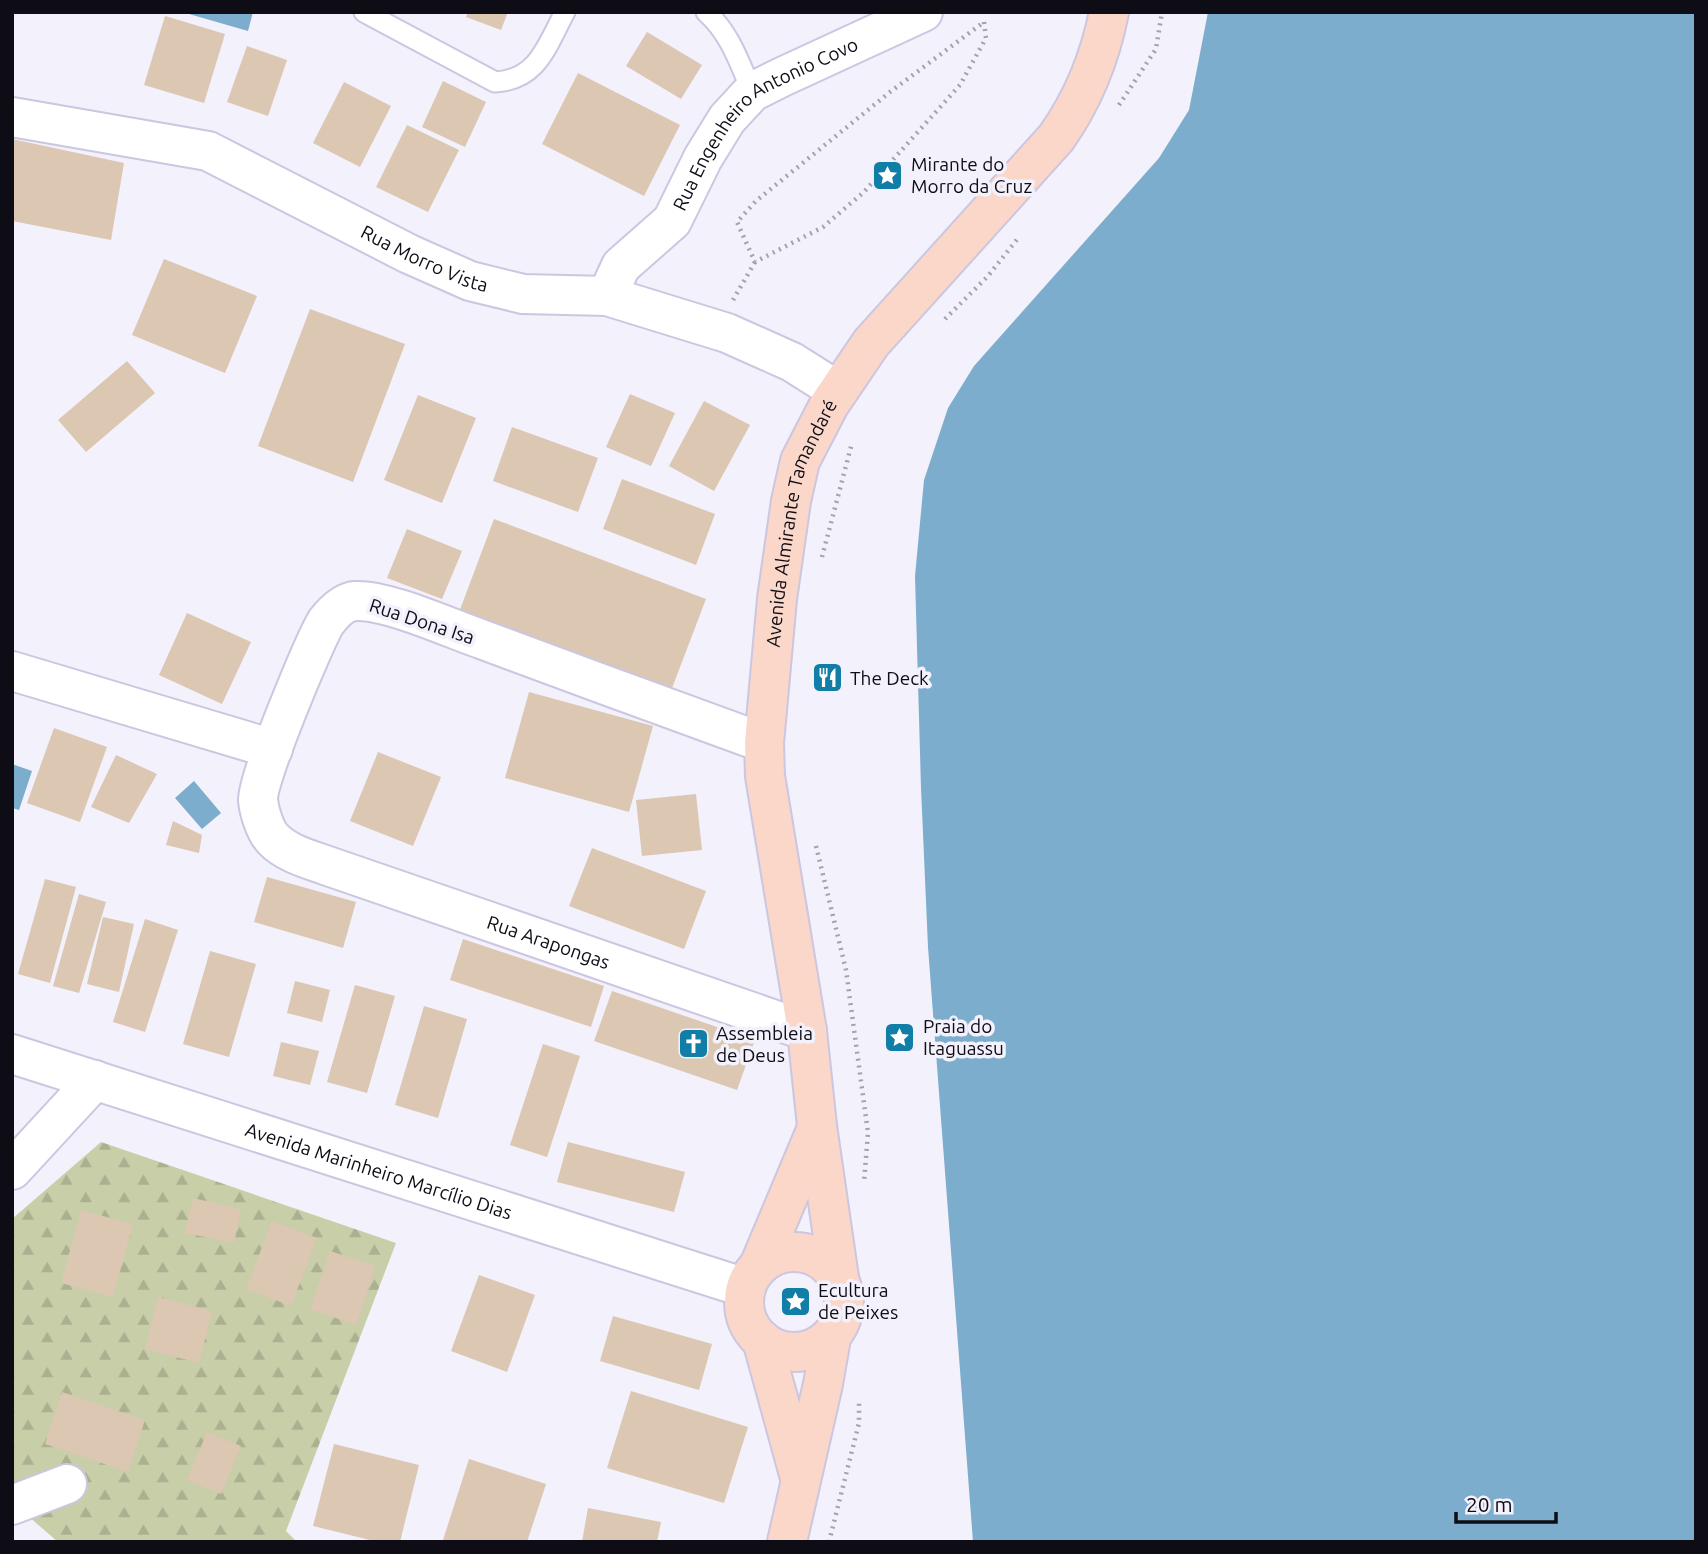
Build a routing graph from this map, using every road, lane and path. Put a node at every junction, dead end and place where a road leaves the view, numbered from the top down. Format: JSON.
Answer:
{"nodes":[{"id":1,"x":364,"y":12,"type":"edge"},
{"id":2,"x":565,"y":12,"type":"edge"},
{"id":3,"x":706,"y":12,"type":"edge"},
{"id":4,"x":923,"y":12,"type":"edge"},
{"id":5,"x":1109,"y":12,"type":"edge"},
{"id":6,"x":1162,"y":12,"type":"edge"},
{"id":7,"x":752,"y":92,"type":"junction"},
{"id":8,"x":1114,"y":112,"type":"dead end"},
{"id":9,"x":12,"y":117,"type":"edge"},
{"id":10,"x":823,"y":227,"type":"joint"},
{"id":11,"x":1023,"y":232,"type":"dead end"},
{"id":12,"x":607,"y":296,"type":"junction"},
{"id":13,"x":944,"y":320,"type":"dead end"},
{"id":14,"x":838,"y":391,"type":"junction"},
{"id":15,"x":854,"y":434,"type":"dead end"},
{"id":16,"x":819,"y":566,"type":"dead end"},
{"id":17,"x":12,"y":671,"type":"edge"},
{"id":18,"x":764,"y":743,"type":"junction"},
{"id":19,"x":273,"y":749,"type":"junction"},
{"id":20,"x":815,"y":842,"type":"dead end"},
{"id":21,"x":292,"y":852,"type":"joint"},
{"id":22,"x":807,"y":1031,"type":"junction"},
{"id":23,"x":12,"y":1054,"type":"edge"},
{"id":24,"x":94,"y":1080,"type":"junction"},
{"id":25,"x":817,"y":1126,"type":"junction"},
{"id":26,"x":12,"y":1171,"type":"edge"},
{"id":27,"x":863,"y":1185,"type":"dead end"},
{"id":28,"x":752,"y":1277,"type":"junction"},
{"id":29,"x":839,"y":1278,"type":"junction"},
{"id":30,"x":831,"y":1338,"type":"junction"},
{"id":31,"x":762,"y":1340,"type":"junction"},
{"id":32,"x":859,"y":1386,"type":"dead end"},
{"id":33,"x":800,"y":1478,"type":"junction"},
{"id":34,"x":67,"y":1484,"type":"dead end"},
{"id":35,"x":12,"y":1505,"type":"edge"},
{"id":36,"x":787,"y":1542,"type":"edge"},
{"id":37,"x":829,"y":1542,"type":"edge"}],
"edges":[{"from":1,"to":2,"type":"lane"},
{"from":3,"to":7,"type":"lane"},
{"from":4,"to":7,"type":"street","name":"Rua Engenheiro Antonio Covo"},
{"from":5,"to":14,"type":"main road","name":"Avenida Almirante Tamandaré"},
{"from":6,"to":8,"type":"path"},
{"from":7,"to":12,"type":"street","name":"Rua Engenheiro Antonio Covo"},
{"from":9,"to":12,"type":"street","name":"Rua Morro Vista"},
{"from":10,"to":10,"type":"path"},
{"from":11,"to":13,"type":"path"},
{"from":12,"to":14,"type":"street","name":"Rua Morro Vista"},
{"from":14,"to":18,"type":"main road","name":"Avenida Almirante Tamandaré"},
{"from":15,"to":16,"type":"path"},
{"from":17,"to":19,"type":"street"},
{"from":18,"to":19,"type":"street","name":"Rua Dona Isa"},
{"from":18,"to":22,"type":"main road","name":"Avenida Almirante Tamandaré"},
{"from":19,"to":21,"type":"street","name":"Rua Dona Isa"},
{"from":20,"to":27,"type":"path"},
{"from":21,"to":22,"type":"street","name":"Rua Arapongas"},
{"from":22,"to":25,"type":"main road","name":"Avenida Almirante Tamandaré"},
{"from":23,"to":24,"type":"street","name":"Avenida Marinheiro Marcílio Dias"},
{"from":24,"to":26,"type":"street"},
{"from":24,"to":28,"type":"street","name":"Avenida Marinheiro Marcílio Dias"},
{"from":25,"to":28,"type":"main road","name":"Avenida Almirante Tamandaré"},
{"from":25,"to":29,"type":"main road","name":"Avenida Almirante Tamandaré"},
{"from":28,"to":29,"type":"main road"},
{"from":28,"to":31,"type":"main road","name":"Avenida Almirante Tamandaré"},
{"from":29,"to":30,"type":"main road","name":"Avenida Almirante Tamandaré"},
{"from":30,"to":31,"type":"main road"},
{"from":30,"to":33,"type":"main road","name":"Avenida Almirante Tamandaré"},
{"from":31,"to":33,"type":"main road","name":"Avenida Almirante Tamandaré"},
{"from":32,"to":37,"type":"path"},
{"from":33,"to":36,"type":"main road","name":"Avenida Almirante Tamandaré"},
{"from":34,"to":35,"type":"street"}]}
